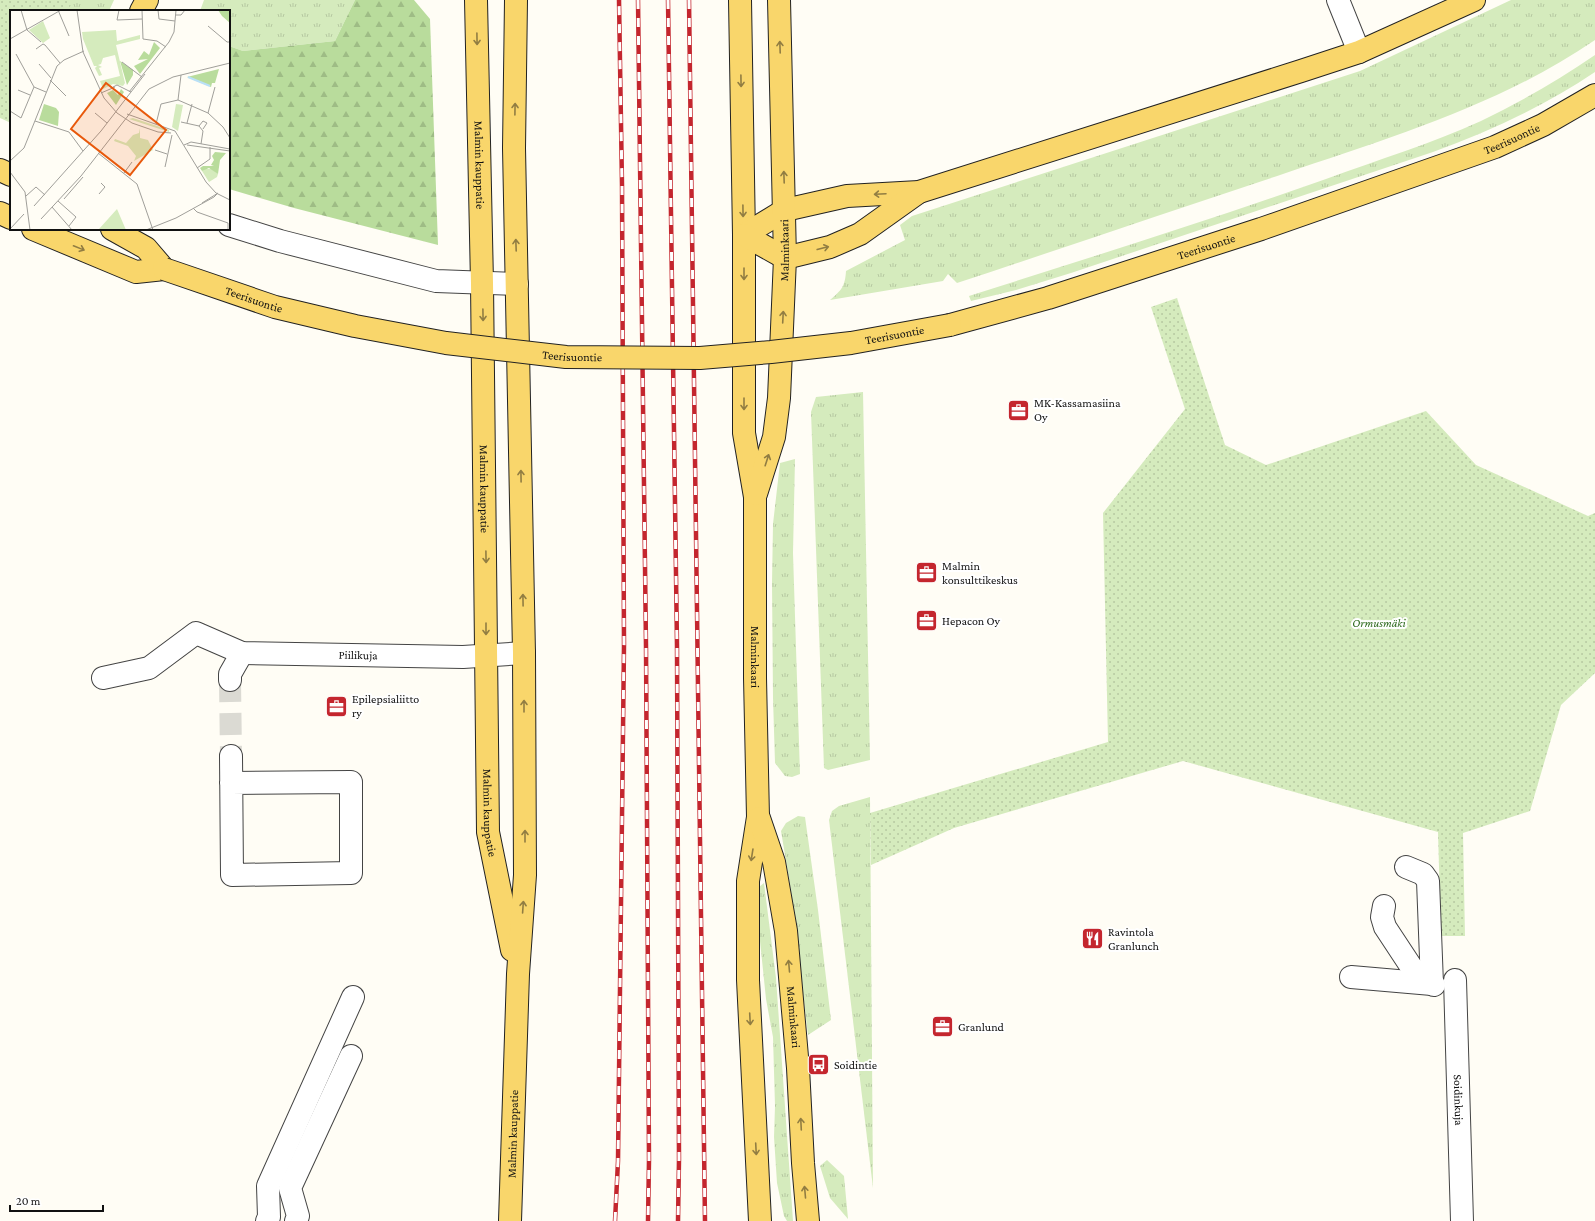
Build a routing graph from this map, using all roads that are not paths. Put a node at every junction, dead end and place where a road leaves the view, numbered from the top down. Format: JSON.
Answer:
{"nodes":[{"id":1,"x":147,"y":0,"type":"edge"},
{"id":2,"x":476,"y":0,"type":"edge"},
{"id":3,"x":516,"y":0,"type":"edge"},
{"id":4,"x":740,"y":0,"type":"edge"},
{"id":5,"x":779,"y":0,"type":"edge"},
{"id":6,"x":1338,"y":0,"type":"edge"},
{"id":7,"x":1474,"y":0,"type":"edge"},
{"id":8,"x":142,"y":10,"type":"edge"},
{"id":9,"x":1359,"y":52,"type":"junction"},
{"id":10,"x":1595,"y":95,"type":"edge"},
{"id":11,"x":0,"y":170,"type":"edge"},
{"id":12,"x":10,"y":175,"type":"edge"},
{"id":13,"x":919,"y":192,"type":"junction"},
{"id":14,"x":785,"y":210,"type":"junction"},
{"id":15,"x":0,"y":213,"type":"edge"},
{"id":16,"x":10,"y":218,"type":"edge"},
{"id":17,"x":230,"y":225,"type":"edge"},
{"id":18,"x":42,"y":230,"type":"edge"},
{"id":19,"x":114,"y":230,"type":"edge"},
{"id":20,"x":744,"y":235,"type":"junction"},
{"id":21,"x":785,"y":258,"type":"junction"},
{"id":22,"x":164,"y":269,"type":"junction"},
{"id":23,"x":482,"y":283,"type":"junction"},
{"id":24,"x":517,"y":284,"type":"junction"},
{"id":25,"x":755,"y":497,"type":"junction"},
{"id":26,"x":524,"y":653,"type":"junction"},
{"id":27,"x":242,"y":654,"type":"junction"},
{"id":28,"x":486,"y":655,"type":"junction"},
{"id":29,"x":104,"y":678,"type":"dead end"},
{"id":30,"x":230,"y":680,"type":"tunnel mouth"},
{"id":31,"x":231,"y":756,"type":"tunnel mouth"},
{"id":32,"x":231,"y":783,"type":"junction"},
{"id":33,"x":758,"y":817,"type":"junction"},
{"id":34,"x":1406,"y":867,"type":"dead end"},
{"id":35,"x":1384,"y":906,"type":"dead end"},
{"id":36,"x":518,"y":974,"type":"junction"},
{"id":37,"x":1351,"y":977,"type":"dead end"},
{"id":38,"x":1455,"y":980,"type":"dead end"},
{"id":39,"x":1432,"y":984,"type":"junction"},
{"id":40,"x":354,"y":996,"type":"dead end"},
{"id":41,"x":1456,"y":1002,"type":"junction"},
{"id":42,"x":351,"y":1056,"type":"dead end"},
{"id":43,"x":267,"y":1221,"type":"edge"},
{"id":44,"x":296,"y":1221,"type":"edge"},
{"id":45,"x":510,"y":1221,"type":"edge"},
{"id":46,"x":760,"y":1221,"type":"edge"},
{"id":47,"x":808,"y":1221,"type":"edge"},
{"id":48,"x":1462,"y":1221,"type":"edge"}],
"edges":[{"from":1,"to":8,"type":"main road"},
{"from":2,"to":23,"type":"main road","name":"Malmin kauppatie","one_way":true},
{"from":24,"to":3,"type":"main road","name":"Malmin kauppatie","one_way":true},
{"from":4,"to":20,"type":"main road","name":"Malminkaari","one_way":true},
{"from":14,"to":5,"type":"main road","name":"Malminkaari","one_way":true},
{"from":6,"to":9,"type":"street"},
{"from":7,"to":9,"type":"main road"},
{"from":9,"to":13,"type":"main road"},
{"from":10,"to":22,"type":"main road","name":"Teerisuontie","bridge":true},
{"from":11,"to":12,"type":"main road"},
{"from":13,"to":14,"type":"main road","one_way":true},
{"from":21,"to":13,"type":"main road","one_way":true},
{"from":14,"to":20,"type":"main road"},
{"from":14,"to":21,"type":"main road","name":"Malminkaari"},
{"from":15,"to":16,"type":"main road"},
{"from":17,"to":23,"type":"street"},
{"from":18,"to":22,"type":"main road","one_way":true},
{"from":19,"to":22,"type":"main road"},
{"from":20,"to":21,"type":"main road"},
{"from":20,"to":25,"type":"main road","name":"Malminkaari","one_way":true},
{"from":25,"to":21,"type":"main road","name":"Malminkaari","one_way":true},
{"from":23,"to":24,"type":"street"},
{"from":23,"to":28,"type":"main road","name":"Malmin kauppatie","one_way":true},
{"from":26,"to":24,"type":"main road","name":"Malmin kauppatie","one_way":true},
{"from":25,"to":33,"type":"main road","name":"Malminkaari"},
{"from":26,"to":28,"type":"street","name":"Piilikuja"},
{"from":36,"to":26,"type":"main road","name":"Malmin kauppatie","one_way":true},
{"from":27,"to":28,"type":"street","name":"Piilikuja"},
{"from":27,"to":29,"type":"street","name":"Piilikuja"},
{"from":27,"to":30,"type":"street"},
{"from":28,"to":36,"type":"main road","name":"Malmin kauppatie"},
{"from":31,"to":32,"type":"street"},
{"from":32,"to":32,"type":"street"},
{"from":33,"to":46,"type":"main road","name":"Malminkaari","one_way":true},
{"from":47,"to":33,"type":"main road","name":"Malminkaari","one_way":true},
{"from":34,"to":39,"type":"street"},
{"from":35,"to":39,"type":"street"},
{"from":36,"to":45,"type":"main road","name":"Malmin kauppatie"},
{"from":37,"to":39,"type":"street"},
{"from":38,"to":41,"type":"street","name":"Soidinkuja"},
{"from":39,"to":41,"type":"street"},
{"from":40,"to":43,"type":"street"},
{"from":41,"to":48,"type":"street","name":"Soidinkuja"},
{"from":42,"to":44,"type":"street"}]}
